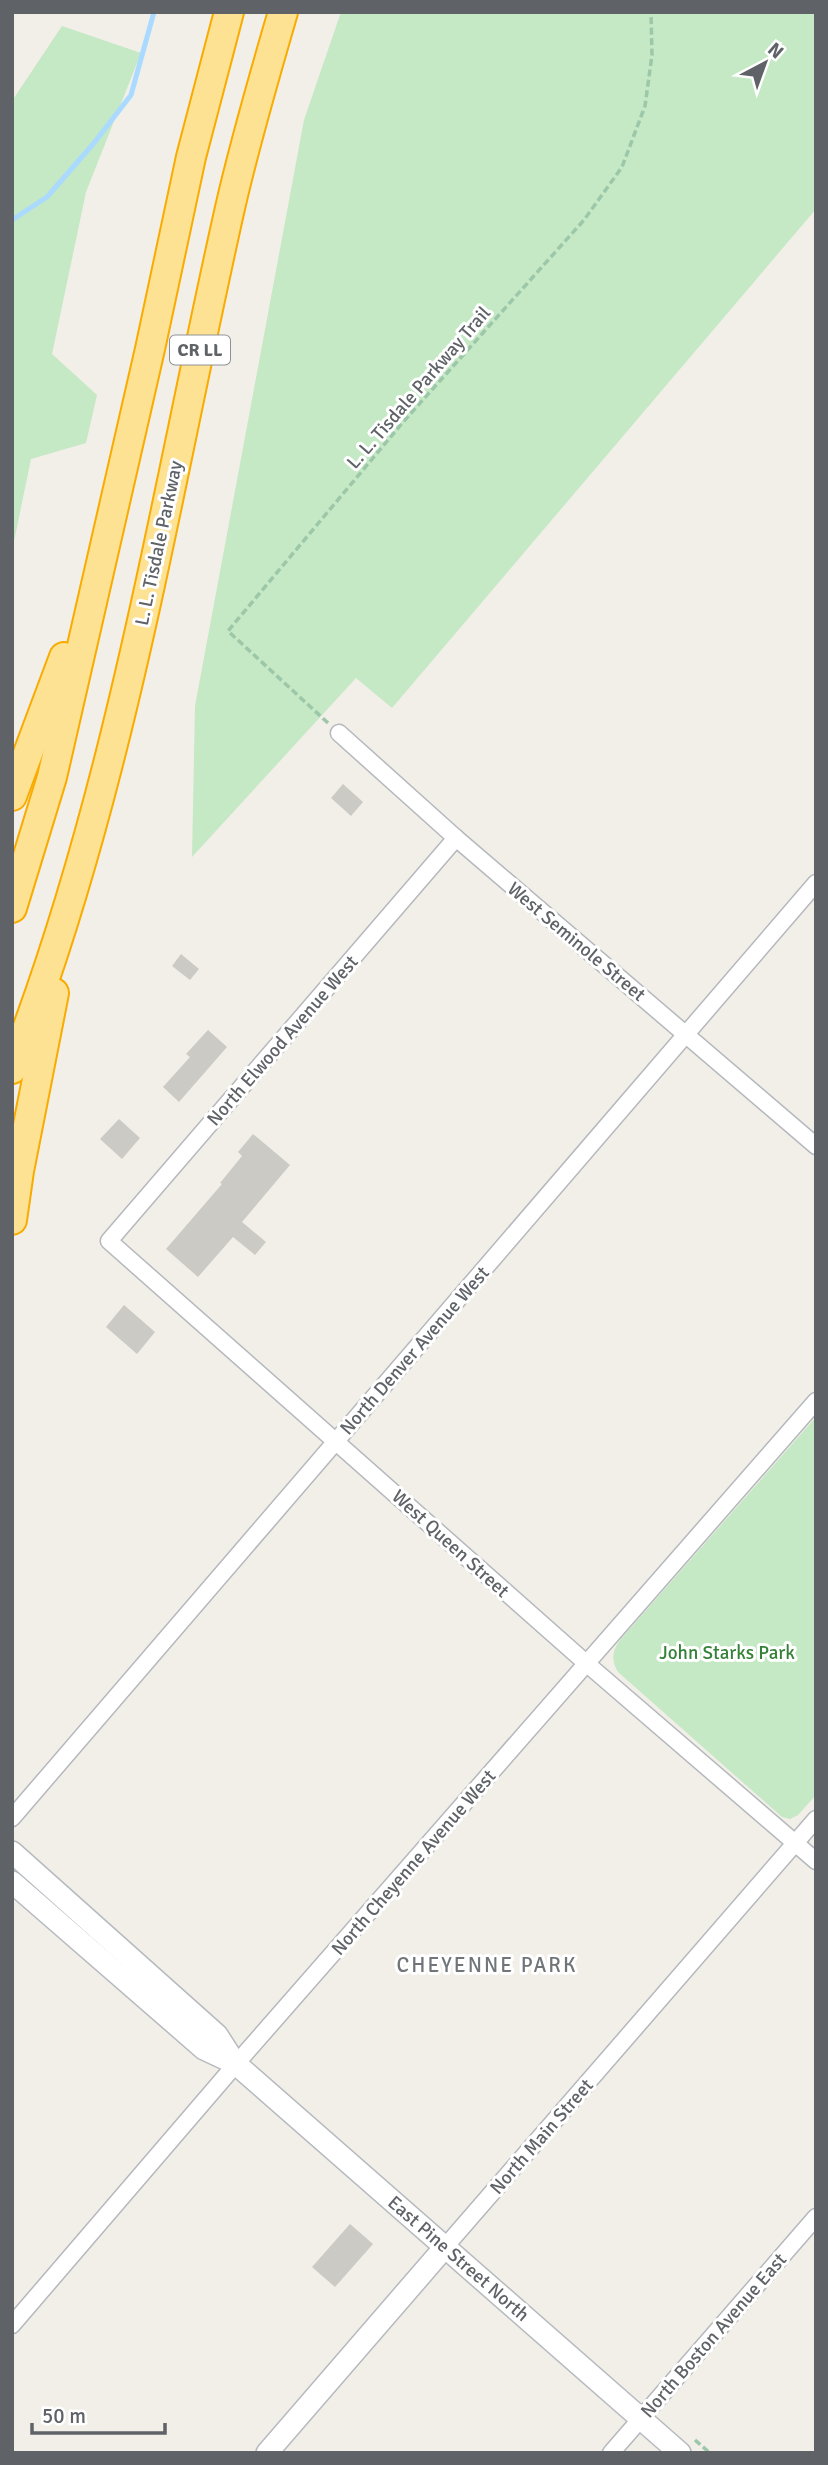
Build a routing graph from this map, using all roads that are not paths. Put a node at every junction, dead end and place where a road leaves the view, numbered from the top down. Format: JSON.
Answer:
{"nodes":[{"id":1,"x":229,"y":12,"type":"edge"},
{"id":2,"x":283,"y":12,"type":"edge"},
{"id":3,"x":104,"y":547,"type":"junction"},
{"id":4,"x":339,"y":733,"type":"road end"},
{"id":5,"x":12,"y":796,"type":"edge"},
{"id":6,"x":456,"y":838,"type":"junction"},
{"id":7,"x":816,"y":883,"type":"edge"},
{"id":8,"x":72,"y":894,"type":"junction"},
{"id":9,"x":12,"y":908,"type":"edge"},
{"id":10,"x":686,"y":1034,"type":"junction"},
{"id":11,"x":12,"y":1069,"type":"edge"},
{"id":12,"x":816,"y":1146,"type":"edge"},
{"id":13,"x":12,"y":1220,"type":"edge"},
{"id":14,"x":109,"y":1241,"type":"joint"},
{"id":15,"x":816,"y":1401,"type":"edge"},
{"id":16,"x":335,"y":1441,"type":"junction"},
{"id":17,"x":586,"y":1663,"type":"junction"},
{"id":18,"x":12,"y":1818,"type":"edge"},
{"id":19,"x":816,"y":1819,"type":"edge"},
{"id":20,"x":795,"y":1843,"type":"junction"},
{"id":21,"x":12,"y":1852,"type":"edge"},
{"id":22,"x":816,"y":1861,"type":"edge"},
{"id":23,"x":12,"y":1882,"type":"edge"},
{"id":24,"x":236,"y":2064,"type":"junction"},
{"id":25,"x":816,"y":2217,"type":"edge"},
{"id":26,"x":445,"y":2247,"type":"junction"},
{"id":27,"x":12,"y":2325,"type":"edge"},
{"id":28,"x":642,"y":2417,"type":"junction"},
{"id":29,"x":267,"y":2453,"type":"edge"},
{"id":30,"x":611,"y":2453,"type":"edge"},
{"id":31,"x":680,"y":2453,"type":"edge"}],
"edges":[{"from":1,"to":3,"type":"highway","number":"CR LL"},
{"from":2,"to":8,"type":"highway","name":"L. L. Tisdale Parkway","number":"CR LL"},
{"from":3,"to":5,"type":"highway"},
{"from":3,"to":9,"type":"highway","number":"CR LL"},
{"from":4,"to":6,"type":"street","name":"West Seminole Street"},
{"from":6,"to":10,"type":"street","name":"West Seminole Street"},
{"from":6,"to":14,"type":"street","name":"North Elwood Avenue West"},
{"from":7,"to":10,"type":"street","name":"North Denver Avenue West"},
{"from":8,"to":11,"type":"highway","name":"L. L. Tisdale Parkway","number":"CR LL"},
{"from":8,"to":13,"type":"highway"},
{"from":10,"to":12,"type":"street","name":"West Seminole Street"},
{"from":10,"to":16,"type":"street","name":"North Denver Avenue West"},
{"from":14,"to":16,"type":"street","name":"West Queen Street"},
{"from":15,"to":17,"type":"street","name":"North Cheyenne Avenue West"},
{"from":16,"to":17,"type":"street","name":"West Queen Street"},
{"from":16,"to":18,"type":"street","name":"North Denver Avenue West"},
{"from":17,"to":20,"type":"street","name":"West Queen Street"},
{"from":17,"to":24,"type":"street","name":"North Cheyenne Avenue West"},
{"from":19,"to":20,"type":"street","name":"North Main Street"},
{"from":20,"to":22,"type":"street","name":"West Queen Street"},
{"from":20,"to":26,"type":"street","name":"North Main Street"},
{"from":21,"to":24,"type":"street","name":"East Pine Street North"},
{"from":23,"to":24,"type":"street","name":"East Pine Street North"},
{"from":24,"to":26,"type":"street","name":"East Pine Street North"},
{"from":24,"to":27,"type":"street","name":"North Cheyenne Avenue West"},
{"from":25,"to":28,"type":"street","name":"North Boston Avenue East"},
{"from":26,"to":28,"type":"street","name":"East Pine Street North"},
{"from":26,"to":29,"type":"street","name":"North Main Street"},
{"from":28,"to":30,"type":"street","name":"North Boston Avenue East"},
{"from":28,"to":31,"type":"street","name":"East Pine Street North"}]}
